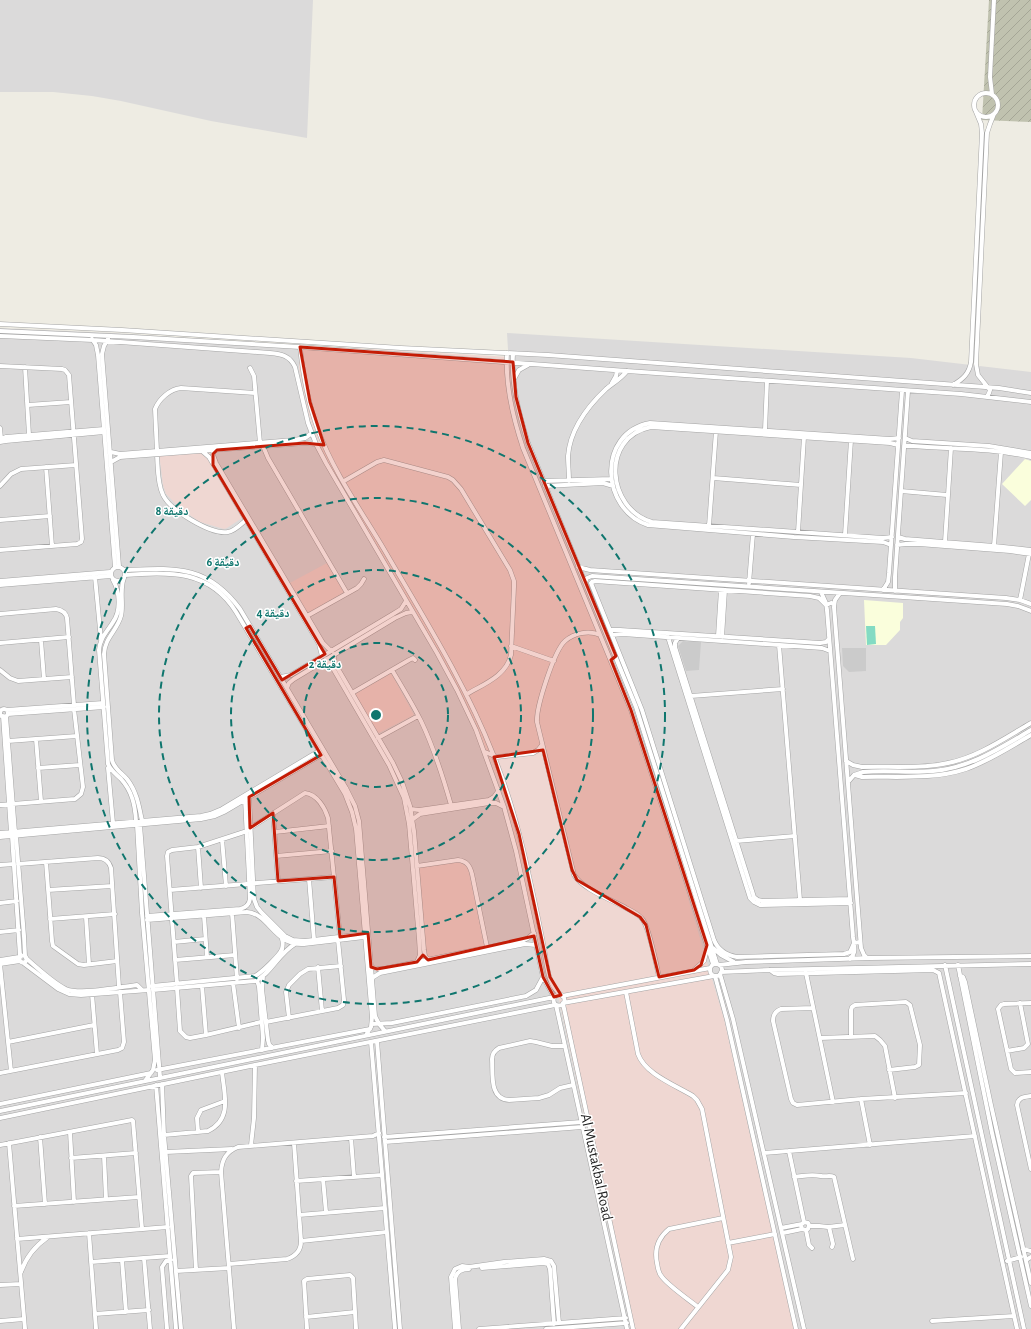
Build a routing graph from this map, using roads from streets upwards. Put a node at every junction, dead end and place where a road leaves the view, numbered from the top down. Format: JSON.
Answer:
{"nodes":[{"id":1,"x":994,"y":0,"type":"edge"},
{"id":2,"x":992,"y":94,"type":"junction"},
{"id":3,"x":976,"y":112,"type":"junction"},
{"id":4,"x":994,"y":114,"type":"junction"},
{"id":5,"x":982,"y":142,"type":"junction"},
{"id":6,"x":987,"y":142,"type":"junction"},
{"id":7,"x":0,"y":324,"type":"edge"},
{"id":8,"x":0,"y":332,"type":"edge"},
{"id":9,"x":161,"y":333,"type":"junction"},
{"id":10,"x":187,"y":334,"type":"junction"},
{"id":11,"x":0,"y":336,"type":"edge"},
{"id":12,"x":111,"y":336,"type":"junction"},
{"id":13,"x":91,"y":338,"type":"junction"},
{"id":14,"x":166,"y":339,"type":"junction"},
{"id":15,"x":193,"y":340,"type":"junction"},
{"id":16,"x":107,"y":341,"type":"junction"},
{"id":17,"x":300,"y":347,"type":"junction"},
{"id":18,"x":401,"y":348,"type":"junction"},
{"id":19,"x":417,"y":348,"type":"junction"},
{"id":20,"x":401,"y":354,"type":"junction"},
{"id":21,"x":507,"y":354,"type":"junction"},
{"id":22,"x":513,"y":354,"type":"junction"},
{"id":23,"x":415,"y":355,"type":"junction"},
{"id":24,"x":561,"y":356,"type":"junction"},
{"id":25,"x":507,"y":362,"type":"junction"},
{"id":26,"x":513,"y":362,"type":"junction"},
{"id":27,"x":532,"y":364,"type":"junction"},
{"id":28,"x":0,"y":366,"type":"edge"},
{"id":29,"x":560,"y":366,"type":"junction"},
{"id":30,"x":25,"y":367,"type":"junction"},
{"id":31,"x":250,"y":368,"type":"dead end"},
{"id":32,"x":303,"y":369,"type":"junction"},
{"id":33,"x":617,"y":370,"type":"junction"},
{"id":34,"x":296,"y":371,"type":"junction"},
{"id":35,"x":627,"y":371,"type":"junction"},
{"id":36,"x":832,"y":376,"type":"junction"},
{"id":37,"x":846,"y":377,"type":"junction"},
{"id":38,"x":514,"y":380,"type":"junction"},
{"id":39,"x":768,"y":381,"type":"junction"},
{"id":40,"x":612,"y":383,"type":"junction"},
{"id":41,"x":953,"y":385,"type":"junction"},
{"id":42,"x":831,"y":386,"type":"junction"},
{"id":43,"x":845,"y":386,"type":"junction"},
{"id":44,"x":988,"y":388,"type":"junction"},
{"id":45,"x":999,"y":388,"type":"junction"},
{"id":46,"x":902,"y":391,"type":"junction"},
{"id":47,"x":908,"y":391,"type":"junction"},
{"id":48,"x":255,"y":393,"type":"junction"},
{"id":49,"x":1031,"y":393,"type":"edge"},
{"id":50,"x":987,"y":397,"type":"junction"},
{"id":51,"x":999,"y":398,"type":"junction"},
{"id":52,"x":72,"y":402,"type":"junction"},
{"id":53,"x":1031,"y":402,"type":"edge"},
{"id":54,"x":28,"y":405,"type":"junction"},
{"id":55,"x":900,"y":418,"type":"junction"},
{"id":56,"x":906,"y":419,"type":"junction"},
{"id":57,"x":0,"y":428,"type":"edge"},
{"id":58,"x":765,"y":430,"type":"junction"},
{"id":59,"x":104,"y":431,"type":"junction"},
{"id":60,"x":716,"y":431,"type":"junction"},
{"id":61,"x":74,"y":433,"type":"junction"},
{"id":62,"x":312,"y":433,"type":"junction"},
{"id":63,"x":30,"y":435,"type":"junction"},
{"id":64,"x":38,"y":436,"type":"junction"},
{"id":65,"x":804,"y":437,"type":"junction"},
{"id":66,"x":839,"y":438,"type":"junction"},
{"id":67,"x":899,"y":438,"type":"junction"},
{"id":68,"x":905,"y":438,"type":"junction"},
{"id":69,"x":0,"y":440,"type":"edge"},
{"id":70,"x":851,"y":440,"type":"junction"},
{"id":71,"x":623,"y":441,"type":"junction"},
{"id":72,"x":294,"y":442,"type":"junction"},
{"id":73,"x":261,"y":444,"type":"junction"},
{"id":74,"x":316,"y":444,"type":"junction"},
{"id":75,"x":930,"y":444,"type":"junction"},
{"id":76,"x":898,"y":445,"type":"junction"},
{"id":77,"x":904,"y":446,"type":"junction"},
{"id":78,"x":951,"y":448,"type":"junction"},
{"id":79,"x":217,"y":450,"type":"junction"},
{"id":80,"x":202,"y":451,"type":"junction"},
{"id":81,"x":1010,"y":451,"type":"junction"},
{"id":82,"x":111,"y":452,"type":"junction"},
{"id":83,"x":1001,"y":452,"type":"junction"},
{"id":84,"x":157,"y":453,"type":"junction"},
{"id":85,"x":1031,"y":453,"type":"edge"},
{"id":86,"x":125,"y":455,"type":"junction"},
{"id":87,"x":1031,"y":457,"type":"edge"},
{"id":88,"x":111,"y":462,"type":"junction"},
{"id":89,"x":215,"y":464,"type":"junction"},
{"id":90,"x":76,"y":465,"type":"junction"},
{"id":91,"x":46,"y":467,"type":"junction"},
{"id":92,"x":713,"y":478,"type":"junction"},
{"id":93,"x":611,"y":479,"type":"junction"},
{"id":94,"x":344,"y":481,"type":"junction"},
{"id":95,"x":569,"y":481,"type":"junction"},
{"id":96,"x":600,"y":482,"type":"junction"},
{"id":97,"x":544,"y":484,"type":"junction"},
{"id":98,"x":801,"y":485,"type":"junction"},
{"id":99,"x":0,"y":486,"type":"edge"},
{"id":100,"x":612,"y":486,"type":"junction"},
{"id":101,"x":901,"y":491,"type":"junction"},
{"id":102,"x":948,"y":495,"type":"junction"},
{"id":103,"x":354,"y":499,"type":"junction"},
{"id":104,"x":348,"y":503,"type":"junction"},
{"id":105,"x":894,"y":510,"type":"junction"},
{"id":106,"x":900,"y":510,"type":"junction"},
{"id":107,"x":50,"y":516,"type":"junction"},
{"id":108,"x":0,"y":520,"type":"edge"},
{"id":109,"x":246,"y":520,"type":"junction"},
{"id":110,"x":672,"y":526,"type":"junction"},
{"id":111,"x":709,"y":526,"type":"junction"},
{"id":112,"x":751,"y":532,"type":"junction"},
{"id":113,"x":796,"y":534,"type":"junction"},
{"id":114,"x":845,"y":535,"type":"junction"},
{"id":115,"x":892,"y":537,"type":"junction"},
{"id":116,"x":898,"y":537,"type":"junction"},
{"id":117,"x":919,"y":542,"type":"junction"},
{"id":118,"x":945,"y":542,"type":"junction"},
{"id":119,"x":891,"y":544,"type":"junction"},
{"id":120,"x":897,"y":545,"type":"junction"},
{"id":121,"x":52,"y":546,"type":"junction"},
{"id":122,"x":994,"y":546,"type":"junction"},
{"id":123,"x":1003,"y":548,"type":"junction"},
{"id":124,"x":0,"y":550,"type":"edge"},
{"id":125,"x":1030,"y":553,"type":"edge"},
{"id":126,"x":578,"y":566,"type":"junction"},
{"id":127,"x":117,"y":567,"type":"junction"},
{"id":128,"x":604,"y":571,"type":"junction"},
{"id":129,"x":889,"y":573,"type":"junction"},
{"id":130,"x":895,"y":573,"type":"junction"},
{"id":131,"x":124,"y":574,"type":"junction"},
{"id":132,"x":111,"y":576,"type":"junction"},
{"id":133,"x":95,"y":577,"type":"junction"},
{"id":134,"x":603,"y":577,"type":"junction"},
{"id":135,"x":364,"y":579,"type":"dead end"},
{"id":136,"x":0,"y":581,"type":"edge"},
{"id":137,"x":750,"y":581,"type":"junction"},
{"id":138,"x":585,"y":582,"type":"junction"},
{"id":139,"x":0,"y":585,"type":"edge"},
{"id":140,"x":703,"y":586,"type":"junction"},
{"id":141,"x":749,"y":587,"type":"junction"},
{"id":142,"x":860,"y":588,"type":"junction"},
{"id":143,"x":723,"y":590,"type":"junction"},
{"id":144,"x":883,"y":590,"type":"junction"},
{"id":145,"x":895,"y":591,"type":"junction"},
{"id":146,"x":793,"y":592,"type":"junction"},
{"id":147,"x":820,"y":592,"type":"junction"},
{"id":148,"x":347,"y":593,"type":"junction"},
{"id":149,"x":840,"y":593,"type":"junction"},
{"id":150,"x":860,"y":594,"type":"junction"},
{"id":151,"x":940,"y":594,"type":"junction"},
{"id":152,"x":940,"y":599,"type":"junction"},
{"id":153,"x":1020,"y":600,"type":"junction"},
{"id":154,"x":406,"y":601,"type":"junction"},
{"id":155,"x":834,"y":604,"type":"junction"},
{"id":156,"x":1031,"y":604,"type":"edge"},
{"id":157,"x":826,"y":605,"type":"junction"},
{"id":158,"x":1031,"y":611,"type":"edge"},
{"id":159,"x":412,"y":612,"type":"junction"},
{"id":160,"x":0,"y":614,"type":"edge"},
{"id":161,"x":307,"y":616,"type":"junction"},
{"id":162,"x":394,"y":616,"type":"junction"},
{"id":163,"x":595,"y":623,"type":"junction"},
{"id":164,"x":248,"y":627,"type":"junction"},
{"id":165,"x":431,"y":629,"type":"junction"},
{"id":166,"x":610,"y":630,"type":"junction"},
{"id":167,"x":425,"y":632,"type":"junction"},
{"id":168,"x":589,"y":632,"type":"junction"},
{"id":169,"x":612,"y":635,"type":"junction"},
{"id":170,"x":600,"y":636,"type":"junction"},
{"id":171,"x":69,"y":637,"type":"junction"},
{"id":172,"x":668,"y":637,"type":"junction"},
{"id":173,"x":720,"y":637,"type":"junction"},
{"id":174,"x":678,"y":638,"type":"junction"},
{"id":175,"x":829,"y":639,"type":"junction"},
{"id":176,"x":41,"y":640,"type":"junction"},
{"id":177,"x":101,"y":640,"type":"junction"},
{"id":178,"x":320,"y":642,"type":"junction"},
{"id":179,"x":0,"y":643,"type":"edge"},
{"id":180,"x":805,"y":644,"type":"junction"},
{"id":181,"x":779,"y":645,"type":"junction"},
{"id":182,"x":511,"y":646,"type":"junction"},
{"id":183,"x":674,"y":650,"type":"junction"},
{"id":184,"x":830,"y":651,"type":"junction"},
{"id":185,"x":333,"y":653,"type":"junction"},
{"id":186,"x":616,"y":656,"type":"junction"},
{"id":187,"x":324,"y":658,"type":"junction"},
{"id":188,"x":610,"y":658,"type":"junction"},
{"id":189,"x":415,"y":660,"type":"dead end"},
{"id":190,"x":554,"y":661,"type":"junction"},
{"id":191,"x":619,"y":665,"type":"junction"},
{"id":192,"x":335,"y":668,"type":"junction"},
{"id":193,"x":614,"y":668,"type":"junction"},
{"id":194,"x":0,"y":670,"type":"edge"},
{"id":195,"x":392,"y":670,"type":"junction"},
{"id":196,"x":72,"y":677,"type":"junction"},
{"id":197,"x":281,"y":677,"type":"junction"},
{"id":198,"x":292,"y":677,"type":"junction"},
{"id":199,"x":44,"y":679,"type":"junction"},
{"id":200,"x":104,"y":684,"type":"junction"},
{"id":201,"x":287,"y":688,"type":"junction"},
{"id":202,"x":783,"y":689,"type":"junction"},
{"id":203,"x":352,"y":693,"type":"junction"},
{"id":204,"x":467,"y":694,"type":"junction"},
{"id":205,"x":691,"y":696,"type":"junction"},
{"id":206,"x":103,"y":705,"type":"junction"},
{"id":207,"x":0,"y":706,"type":"edge"},
{"id":208,"x":74,"y":707,"type":"junction"},
{"id":209,"x":4,"y":713,"type":"edge"},
{"id":210,"x":418,"y":716,"type":"junction"},
{"id":211,"x":1031,"y":723,"type":"edge"},
{"id":212,"x":1031,"y":730,"type":"edge"},
{"id":213,"x":2,"y":731,"type":"edge"},
{"id":214,"x":1031,"y":735,"type":"edge"},
{"id":215,"x":77,"y":736,"type":"junction"},
{"id":216,"x":378,"y":738,"type":"junction"},
{"id":217,"x":36,"y":739,"type":"junction"},
{"id":218,"x":8,"y":741,"type":"junction"},
{"id":219,"x":108,"y":741,"type":"junction"},
{"id":220,"x":542,"y":745,"type":"junction"},
{"id":221,"x":381,"y":746,"type":"junction"},
{"id":222,"x":485,"y":752,"type":"junction"},
{"id":223,"x":320,"y":753,"type":"junction"},
{"id":224,"x":495,"y":757,"type":"junction"},
{"id":225,"x":846,"y":761,"type":"junction"},
{"id":226,"x":489,"y":763,"type":"junction"},
{"id":227,"x":108,"y":764,"type":"junction"},
{"id":228,"x":710,"y":764,"type":"junction"},
{"id":229,"x":80,"y":765,"type":"junction"},
{"id":230,"x":862,"y":767,"type":"junction"},
{"id":231,"x":38,"y":768,"type":"junction"},
{"id":232,"x":863,"y":772,"type":"junction"},
{"id":233,"x":854,"y":775,"type":"junction"},
{"id":234,"x":848,"y":782,"type":"junction"},
{"id":235,"x":344,"y":789,"type":"junction"},
{"id":236,"x":499,"y":790,"type":"junction"},
{"id":237,"x":247,"y":798,"type":"junction"},
{"id":238,"x":41,"y":801,"type":"junction"},
{"id":239,"x":486,"y":802,"type":"junction"},
{"id":240,"x":0,"y":804,"type":"edge"},
{"id":241,"x":11,"y":804,"type":"junction"},
{"id":242,"x":451,"y":805,"type":"junction"},
{"id":243,"x":504,"y":806,"type":"junction"},
{"id":244,"x":411,"y":809,"type":"junction"},
{"id":245,"x":424,"y":811,"type":"junction"},
{"id":246,"x":273,"y":813,"type":"junction"},
{"id":247,"x":850,"y":815,"type":"junction"},
{"id":248,"x":844,"y":816,"type":"junction"},
{"id":249,"x":413,"y":819,"type":"junction"},
{"id":250,"x":113,"y":823,"type":"junction"},
{"id":251,"x":139,"y":823,"type":"junction"},
{"id":252,"x":329,"y":826,"type":"junction"},
{"id":253,"x":248,"y":829,"type":"junction"},
{"id":254,"x":275,"y":832,"type":"junction"},
{"id":255,"x":0,"y":833,"type":"edge"},
{"id":256,"x":14,"y":834,"type":"junction"},
{"id":257,"x":795,"y":836,"type":"junction"},
{"id":258,"x":0,"y":837,"type":"edge"},
{"id":259,"x":222,"y":840,"type":"junction"},
{"id":260,"x":736,"y":841,"type":"junction"},
{"id":261,"x":198,"y":847,"type":"junction"},
{"id":262,"x":332,"y":851,"type":"junction"},
{"id":263,"x":276,"y":856,"type":"junction"},
{"id":264,"x":46,"y":862,"type":"junction"},
{"id":265,"x":16,"y":864,"type":"junction"},
{"id":266,"x":0,"y":866,"type":"edge"},
{"id":267,"x":417,"y":866,"type":"junction"},
{"id":268,"x":334,"y":877,"type":"junction"},
{"id":269,"x":310,"y":879,"type":"junction"},
{"id":270,"x":278,"y":882,"type":"junction"},
{"id":271,"x":252,"y":884,"type":"junction"},
{"id":272,"x":112,"y":886,"type":"junction"},
{"id":273,"x":226,"y":886,"type":"junction"},
{"id":274,"x":201,"y":888,"type":"junction"},
{"id":275,"x":48,"y":890,"type":"junction"},
{"id":276,"x":170,"y":890,"type":"junction"},
{"id":277,"x":363,"y":896,"type":"junction"},
{"id":278,"x":800,"y":900,"type":"junction"},
{"id":279,"x":17,"y":901,"type":"junction"},
{"id":280,"x":850,"y":901,"type":"junction"},
{"id":281,"x":0,"y":903,"type":"edge"},
{"id":282,"x":232,"y":913,"type":"junction"},
{"id":283,"x":115,"y":914,"type":"junction"},
{"id":284,"x":172,"y":916,"type":"junction"},
{"id":285,"x":204,"y":916,"type":"junction"},
{"id":286,"x":86,"y":917,"type":"junction"},
{"id":287,"x":147,"y":918,"type":"junction"},
{"id":288,"x":50,"y":919,"type":"junction"},
{"id":289,"x":701,"y":922,"type":"junction"},
{"id":290,"x":19,"y":930,"type":"junction"},
{"id":291,"x":0,"y":932,"type":"edge"},
{"id":292,"x":534,"y":933,"type":"junction"},
{"id":293,"x":364,"y":936,"type":"junction"},
{"id":294,"x":339,"y":938,"type":"junction"},
{"id":295,"x":206,"y":939,"type":"junction"},
{"id":296,"x":282,"y":939,"type":"junction"},
{"id":297,"x":314,"y":940,"type":"junction"},
{"id":298,"x":174,"y":942,"type":"junction"},
{"id":299,"x":524,"y":942,"type":"junction"},
{"id":300,"x":860,"y":942,"type":"junction"},
{"id":301,"x":854,"y":943,"type":"junction"},
{"id":302,"x":295,"y":944,"type":"junction"},
{"id":303,"x":536,"y":945,"type":"junction"},
{"id":304,"x":709,"y":945,"type":"junction"},
{"id":305,"x":487,"y":947,"type":"junction"},
{"id":306,"x":148,"y":950,"type":"junction"},
{"id":307,"x":422,"y":950,"type":"junction"},
{"id":308,"x":235,"y":955,"type":"junction"},
{"id":309,"x":1013,"y":956,"type":"junction"},
{"id":310,"x":1026,"y":956,"type":"junction"},
{"id":311,"x":1031,"y":956,"type":"edge"},
{"id":312,"x":207,"y":957,"type":"junction"},
{"id":313,"x":22,"y":958,"type":"junction"},
{"id":314,"x":867,"y":958,"type":"junction"},
{"id":315,"x":850,"y":959,"type":"junction"},
{"id":316,"x":0,"y":960,"type":"edge"},
{"id":317,"x":175,"y":960,"type":"junction"},
{"id":318,"x":428,"y":960,"type":"junction"},
{"id":319,"x":118,"y":961,"type":"junction"},
{"id":320,"x":417,"y":962,"type":"junction"},
{"id":321,"x":746,"y":962,"type":"junction"},
{"id":322,"x":736,"y":963,"type":"junction"},
{"id":323,"x":0,"y":964,"type":"edge"},
{"id":324,"x":89,"y":964,"type":"junction"},
{"id":325,"x":1013,"y":964,"type":"junction"},
{"id":326,"x":1026,"y":964,"type":"junction"},
{"id":327,"x":1031,"y":964,"type":"edge"},
{"id":328,"x":715,"y":965,"type":"junction"},
{"id":329,"x":945,"y":965,"type":"junction"},
{"id":330,"x":958,"y":965,"type":"junction"},
{"id":331,"x":341,"y":966,"type":"junction"},
{"id":332,"x":318,"y":967,"type":"junction"},
{"id":333,"x":371,"y":967,"type":"junction"},
{"id":334,"x":694,"y":970,"type":"junction"},
{"id":335,"x":740,"y":970,"type":"junction"},
{"id":336,"x":770,"y":970,"type":"junction"},
{"id":337,"x":383,"y":971,"type":"junction"},
{"id":338,"x":806,"y":973,"type":"junction"},
{"id":339,"x":718,"y":975,"type":"junction"},
{"id":340,"x":947,"y":975,"type":"junction"},
{"id":341,"x":263,"y":976,"type":"junction"},
{"id":342,"x":941,"y":976,"type":"junction"},
{"id":343,"x":543,"y":977,"type":"junction"},
{"id":344,"x":659,"y":977,"type":"junction"},
{"id":345,"x":237,"y":978,"type":"junction"},
{"id":346,"x":372,"y":978,"type":"junction"},
{"id":347,"x":257,"y":980,"type":"junction"},
{"id":348,"x":233,"y":983,"type":"junction"},
{"id":349,"x":137,"y":985,"type":"junction"},
{"id":350,"x":177,"y":986,"type":"junction"},
{"id":351,"x":202,"y":986,"type":"junction"},
{"id":352,"x":151,"y":987,"type":"junction"},
{"id":353,"x":119,"y":990,"type":"junction"},
{"id":354,"x":142,"y":990,"type":"junction"},
{"id":355,"x":626,"y":992,"type":"junction"},
{"id":356,"x":92,"y":994,"type":"junction"},
{"id":357,"x":562,"y":996,"type":"junction"},
{"id":358,"x":554,"y":997,"type":"junction"},
{"id":359,"x":262,"y":1001,"type":"junction"},
{"id":360,"x":1020,"y":1003,"type":"junction"},
{"id":361,"x":1031,"y":1003,"type":"edge"},
{"id":362,"x":563,"y":1004,"type":"junction"},
{"id":363,"x":556,"y":1005,"type":"junction"},
{"id":364,"x":813,"y":1008,"type":"junction"},
{"id":365,"x":322,"y":1011,"type":"junction"},
{"id":366,"x":153,"y":1017,"type":"junction"},
{"id":367,"x":289,"y":1018,"type":"junction"},
{"id":368,"x":733,"y":1019,"type":"junction"},
{"id":369,"x":727,"y":1020,"type":"junction"},
{"id":370,"x":264,"y":1022,"type":"junction"},
{"id":371,"x":567,"y":1023,"type":"junction"},
{"id":372,"x":372,"y":1024,"type":"junction"},
{"id":373,"x":379,"y":1024,"type":"junction"},
{"id":374,"x":560,"y":1024,"type":"junction"},
{"id":375,"x":94,"y":1025,"type":"junction"},
{"id":376,"x":239,"y":1028,"type":"junction"},
{"id":377,"x":370,"y":1029,"type":"junction"},
{"id":378,"x":385,"y":1031,"type":"junction"},
{"id":379,"x":206,"y":1035,"type":"junction"},
{"id":380,"x":366,"y":1035,"type":"junction"},
{"id":381,"x":851,"y":1037,"type":"junction"},
{"id":382,"x":820,"y":1038,"type":"junction"},
{"id":383,"x":377,"y":1041,"type":"junction"},
{"id":384,"x":8,"y":1042,"type":"junction"},
{"id":385,"x":266,"y":1042,"type":"junction"},
{"id":386,"x":371,"y":1042,"type":"junction"},
{"id":387,"x":565,"y":1046,"type":"junction"},
{"id":388,"x":272,"y":1048,"type":"junction"},
{"id":389,"x":262,"y":1050,"type":"junction"},
{"id":390,"x":1007,"y":1051,"type":"junction"},
{"id":391,"x":97,"y":1054,"type":"junction"},
{"id":392,"x":250,"y":1059,"type":"junction"},
{"id":393,"x":253,"y":1065,"type":"junction"},
{"id":394,"x":154,"y":1067,"type":"junction"},
{"id":395,"x":159,"y":1070,"type":"junction"},
{"id":396,"x":889,"y":1070,"type":"junction"},
{"id":397,"x":11,"y":1071,"type":"junction"},
{"id":398,"x":222,"y":1072,"type":"junction"},
{"id":399,"x":1031,"y":1072,"type":"edge"},
{"id":400,"x":0,"y":1073,"type":"edge"},
{"id":401,"x":151,"y":1073,"type":"junction"},
{"id":402,"x":160,"y":1077,"type":"junction"},
{"id":403,"x":145,"y":1081,"type":"junction"},
{"id":404,"x":162,"y":1084,"type":"junction"},
{"id":405,"x":156,"y":1085,"type":"junction"},
{"id":406,"x":573,"y":1085,"type":"junction"},
{"id":407,"x":966,"y":1093,"type":"junction"},
{"id":408,"x":1031,"y":1096,"type":"edge"},
{"id":409,"x":895,"y":1098,"type":"junction"},
{"id":410,"x":861,"y":1099,"type":"junction"},
{"id":411,"x":225,"y":1101,"type":"junction"},
{"id":412,"x":160,"y":1102,"type":"junction"},
{"id":413,"x":833,"y":1102,"type":"junction"},
{"id":414,"x":0,"y":1104,"type":"edge"},
{"id":415,"x":0,"y":1110,"type":"edge"},
{"id":416,"x":382,"y":1112,"type":"junction"},
{"id":417,"x":377,"y":1113,"type":"junction"},
{"id":418,"x":0,"y":1118,"type":"edge"},
{"id":419,"x":581,"y":1122,"type":"junction"},
{"id":420,"x":582,"y":1127,"type":"junction"},
{"id":421,"x":533,"y":1128,"type":"junction"},
{"id":422,"x":70,"y":1132,"type":"junction"},
{"id":423,"x":198,"y":1132,"type":"junction"},
{"id":424,"x":379,"y":1133,"type":"junction"},
{"id":425,"x":164,"y":1135,"type":"junction"},
{"id":426,"x":373,"y":1136,"type":"junction"},
{"id":427,"x":975,"y":1136,"type":"junction"},
{"id":428,"x":40,"y":1137,"type":"junction"},
{"id":429,"x":351,"y":1138,"type":"junction"},
{"id":430,"x":379,"y":1139,"type":"junction"},
{"id":431,"x":385,"y":1140,"type":"junction"},
{"id":432,"x":9,"y":1143,"type":"junction"},
{"id":433,"x":294,"y":1143,"type":"junction"},
{"id":434,"x":0,"y":1145,"type":"edge"},
{"id":435,"x":251,"y":1145,"type":"junction"},
{"id":436,"x":870,"y":1145,"type":"junction"},
{"id":437,"x":232,"y":1149,"type":"junction"},
{"id":438,"x":789,"y":1151,"type":"junction"},
{"id":439,"x":166,"y":1152,"type":"junction"},
{"id":440,"x":136,"y":1153,"type":"junction"},
{"id":441,"x":764,"y":1153,"type":"junction"},
{"id":442,"x":104,"y":1156,"type":"junction"},
{"id":443,"x":71,"y":1158,"type":"junction"},
{"id":444,"x":1030,"y":1163,"type":"edge"},
{"id":445,"x":1031,"y":1169,"type":"edge"},
{"id":446,"x":221,"y":1172,"type":"junction"},
{"id":447,"x":382,"y":1175,"type":"junction"},
{"id":448,"x":354,"y":1177,"type":"junction"},
{"id":449,"x":794,"y":1177,"type":"junction"},
{"id":450,"x":323,"y":1179,"type":"junction"},
{"id":451,"x":296,"y":1181,"type":"junction"},
{"id":452,"x":139,"y":1197,"type":"junction"},
{"id":453,"x":106,"y":1199,"type":"junction"},
{"id":454,"x":74,"y":1202,"type":"junction"},
{"id":455,"x":45,"y":1204,"type":"junction"},
{"id":456,"x":14,"y":1206,"type":"junction"},
{"id":457,"x":385,"y":1208,"type":"junction"},
{"id":458,"x":326,"y":1212,"type":"junction"},
{"id":459,"x":299,"y":1215,"type":"junction"},
{"id":460,"x":723,"y":1218,"type":"junction"},
{"id":461,"x":803,"y":1223,"type":"junction"},
{"id":462,"x":845,"y":1225,"type":"junction"},
{"id":463,"x":168,"y":1227,"type":"junction"},
{"id":464,"x":829,"y":1227,"type":"junction"},
{"id":465,"x":782,"y":1228,"type":"junction"},
{"id":466,"x":142,"y":1229,"type":"junction"},
{"id":467,"x":806,"y":1229,"type":"junction"},
{"id":468,"x":387,"y":1232,"type":"junction"},
{"id":469,"x":89,"y":1233,"type":"junction"},
{"id":470,"x":783,"y":1233,"type":"junction"},
{"id":471,"x":775,"y":1234,"type":"junction"},
{"id":472,"x":48,"y":1236,"type":"junction"},
{"id":473,"x":17,"y":1239,"type":"junction"},
{"id":474,"x":301,"y":1241,"type":"junction"},
{"id":475,"x":728,"y":1243,"type":"junction"},
{"id":476,"x":812,"y":1248,"type":"dead end"},
{"id":477,"x":832,"y":1248,"type":"dead end"},
{"id":478,"x":389,"y":1250,"type":"junction"},
{"id":479,"x":394,"y":1250,"type":"junction"},
{"id":480,"x":1021,"y":1250,"type":"junction"},
{"id":481,"x":1031,"y":1251,"type":"edge"},
{"id":482,"x":1031,"y":1257,"type":"edge"},
{"id":483,"x":144,"y":1258,"type":"junction"},
{"id":484,"x":170,"y":1258,"type":"junction"},
{"id":485,"x":1024,"y":1258,"type":"junction"},
{"id":486,"x":853,"y":1259,"type":"dead end"},
{"id":487,"x":122,"y":1260,"type":"junction"},
{"id":488,"x":1009,"y":1260,"type":"junction"},
{"id":489,"x":91,"y":1262,"type":"junction"},
{"id":490,"x":1002,"y":1262,"type":"junction"},
{"id":491,"x":510,"y":1263,"type":"junction"},
{"id":492,"x":229,"y":1266,"type":"junction"},
{"id":493,"x":196,"y":1270,"type":"junction"},
{"id":494,"x":176,"y":1271,"type":"junction"},
{"id":495,"x":20,"y":1274,"type":"junction"},
{"id":496,"x":1031,"y":1283,"type":"edge"},
{"id":497,"x":21,"y":1284,"type":"junction"},
{"id":498,"x":174,"y":1284,"type":"junction"},
{"id":499,"x":0,"y":1285,"type":"edge"},
{"id":500,"x":1031,"y":1306,"type":"edge"},
{"id":501,"x":698,"y":1307,"type":"junction"},
{"id":502,"x":149,"y":1310,"type":"junction"},
{"id":503,"x":126,"y":1312,"type":"junction"},
{"id":504,"x":355,"y":1312,"type":"junction"},
{"id":505,"x":94,"y":1314,"type":"junction"},
{"id":506,"x":1014,"y":1316,"type":"junction"},
{"id":507,"x":306,"y":1317,"type":"junction"},
{"id":508,"x":24,"y":1319,"type":"junction"},
{"id":509,"x":625,"y":1320,"type":"junction"},
{"id":510,"x":631,"y":1320,"type":"junction"},
{"id":511,"x":0,"y":1321,"type":"edge"},
{"id":512,"x":932,"y":1321,"type":"dead end"},
{"id":513,"x":556,"y":1324,"type":"junction"},
{"id":514,"x":563,"y":1328,"type":"edge"},
{"id":515,"x":25,"y":1329,"type":"edge"},
{"id":516,"x":96,"y":1329,"type":"edge"},
{"id":517,"x":150,"y":1329,"type":"edge"},
{"id":518,"x":168,"y":1329,"type":"edge"},
{"id":519,"x":176,"y":1329,"type":"edge"},
{"id":520,"x":180,"y":1329,"type":"edge"},
{"id":521,"x":234,"y":1329,"type":"edge"},
{"id":522,"x":307,"y":1329,"type":"edge"},
{"id":523,"x":356,"y":1329,"type":"edge"},
{"id":524,"x":395,"y":1329,"type":"edge"},
{"id":525,"x":400,"y":1329,"type":"edge"},
{"id":526,"x":455,"y":1329,"type":"edge"},
{"id":527,"x":459,"y":1329,"type":"edge"},
{"id":528,"x":479,"y":1329,"type":"edge"},
{"id":529,"x":546,"y":1329,"type":"edge"},
{"id":530,"x":551,"y":1329,"type":"edge"},
{"id":531,"x":627,"y":1329,"type":"edge"},
{"id":532,"x":633,"y":1329,"type":"edge"},
{"id":533,"x":681,"y":1329,"type":"edge"},
{"id":534,"x":796,"y":1329,"type":"edge"},
{"id":535,"x":804,"y":1329,"type":"edge"},
{"id":536,"x":1017,"y":1329,"type":"edge"},
{"id":537,"x":1024,"y":1329,"type":"edge"}],
"edges":[{"from":1,"to":2,"type":"street"},
{"from":2,"to":3,"type":"street"},
{"from":2,"to":4,"type":"street"},
{"from":3,"to":4,"type":"street"},
{"from":3,"to":5,"type":"street"},
{"from":4,"to":6,"type":"street"},
{"from":5,"to":6,"type":"street"},
{"from":5,"to":41,"type":"street"},
{"from":6,"to":44,"type":"street"},
{"from":7,"to":9,"type":"street"},
{"from":8,"to":13,"type":"street"},
{"from":9,"to":10,"type":"street"},
{"from":9,"to":14,"type":"street"},
{"from":10,"to":15,"type":"street"},
{"from":10,"to":18,"type":"street"},
{"from":11,"to":13,"type":"street"},
{"from":12,"to":13,"type":"street"},
{"from":12,"to":14,"type":"street"},
{"from":12,"to":16,"type":"street"},
{"from":13,"to":16,"type":"street"},
{"from":13,"to":59,"type":"street"},
{"from":14,"to":15,"type":"street"},
{"from":15,"to":17,"type":"street"},
{"from":16,"to":34,"type":"street"},
{"from":16,"to":82,"type":"street"},
{"from":17,"to":20,"type":"street"},
{"from":17,"to":32,"type":"street"},
{"from":18,"to":19,"type":"street"},
{"from":18,"to":20,"type":"street"},
{"from":19,"to":21,"type":"street"},
{"from":19,"to":23,"type":"street"},
{"from":20,"to":23,"type":"street"},
{"from":21,"to":22,"type":"street"},
{"from":21,"to":25,"type":"street"},
{"from":22,"to":24,"type":"street"},
{"from":22,"to":26,"type":"street"},
{"from":23,"to":25,"type":"street"},
{"from":24,"to":29,"type":"street"},
{"from":24,"to":36,"type":"street"},
{"from":25,"to":26,"type":"street"},
{"from":25,"to":163,"type":"street"},
{"from":26,"to":27,"type":"street"},
{"from":26,"to":38,"type":"street"},
{"from":27,"to":29,"type":"street"},
{"from":27,"to":38,"type":"street"},
{"from":28,"to":30,"type":"street"},
{"from":29,"to":33,"type":"street"},
{"from":30,"to":52,"type":"street"},
{"from":30,"to":54,"type":"street"},
{"from":31,"to":48,"type":"street"},
{"from":32,"to":34,"type":"street"},
{"from":32,"to":94,"type":"street"},
{"from":33,"to":35,"type":"street"},
{"from":33,"to":40,"type":"street"},
{"from":34,"to":62,"type":"street"},
{"from":35,"to":39,"type":"street"},
{"from":35,"to":40,"type":"street"},
{"from":36,"to":37,"type":"street"},
{"from":36,"to":42,"type":"street"},
{"from":37,"to":41,"type":"street"},
{"from":37,"to":43,"type":"street"},
{"from":38,"to":97,"type":"street"},
{"from":39,"to":42,"type":"street"},
{"from":39,"to":58,"type":"street"},
{"from":40,"to":95,"type":"street"},
{"from":41,"to":44,"type":"street"},
{"from":42,"to":43,"type":"street"},
{"from":43,"to":46,"type":"street"},
{"from":44,"to":45,"type":"street"},
{"from":44,"to":50,"type":"street"},
{"from":45,"to":49,"type":"street"},
{"from":45,"to":51,"type":"street"},
{"from":46,"to":47,"type":"street"},
{"from":46,"to":55,"type":"street"},
{"from":47,"to":50,"type":"street"},
{"from":47,"to":56,"type":"street"},
{"from":48,"to":73,"type":"street"},
{"from":48,"to":84,"type":"street"},
{"from":50,"to":51,"type":"street"},
{"from":51,"to":53,"type":"street"},
{"from":52,"to":54,"type":"street"},
{"from":52,"to":61,"type":"street"},
{"from":54,"to":63,"type":"street"},
{"from":55,"to":56,"type":"street"},
{"from":55,"to":67,"type":"street"},
{"from":56,"to":68,"type":"street"},
{"from":57,"to":69,"type":"street"},
{"from":58,"to":66,"type":"street"},
{"from":58,"to":71,"type":"street"},
{"from":59,"to":61,"type":"street"},
{"from":59,"to":127,"type":"street"},
{"from":60,"to":65,"type":"street"},
{"from":60,"to":71,"type":"street"},
{"from":60,"to":92,"type":"street"},
{"from":61,"to":64,"type":"street"},
{"from":61,"to":90,"type":"street"},
{"from":62,"to":72,"type":"street"},
{"from":62,"to":74,"type":"street"},
{"from":63,"to":64,"type":"street"},
{"from":63,"to":69,"type":"street"},
{"from":64,"to":69,"type":"street"},
{"from":65,"to":66,"type":"street"},
{"from":65,"to":98,"type":"street"},
{"from":66,"to":67,"type":"street"},
{"from":66,"to":70,"type":"street"},
{"from":67,"to":76,"type":"street"},
{"from":68,"to":75,"type":"street"},
{"from":68,"to":77,"type":"street"},
{"from":70,"to":76,"type":"street"},
{"from":70,"to":114,"type":"street"},
{"from":71,"to":93,"type":"street"},
{"from":71,"to":110,"type":"street"},
{"from":72,"to":73,"type":"street"},
{"from":72,"to":74,"type":"street"},
{"from":73,"to":79,"type":"street"},
{"from":73,"to":84,"type":"street"},
{"from":73,"to":148,"type":"street"},
{"from":74,"to":104,"type":"street"},
{"from":75,"to":77,"type":"street"},
{"from":75,"to":78,"type":"street"},
{"from":75,"to":81,"type":"street"},
{"from":76,"to":105,"type":"street"},
{"from":77,"to":101,"type":"street"},
{"from":78,"to":83,"type":"street"},
{"from":78,"to":102,"type":"street"},
{"from":79,"to":80,"type":"street"},
{"from":79,"to":89,"type":"street"},
{"from":80,"to":84,"type":"street"},
{"from":80,"to":89,"type":"street"},
{"from":81,"to":83,"type":"street"},
{"from":81,"to":85,"type":"street"},
{"from":81,"to":87,"type":"street"},
{"from":82,"to":86,"type":"street"},
{"from":82,"to":88,"type":"street"},
{"from":83,"to":122,"type":"street"},
{"from":84,"to":86,"type":"street"},
{"from":84,"to":109,"type":"street"},
{"from":86,"to":88,"type":"street"},
{"from":88,"to":127,"type":"street"},
{"from":89,"to":109,"type":"street"},
{"from":89,"to":161,"type":"street"},
{"from":90,"to":91,"type":"street"},
{"from":90,"to":121,"type":"street"},
{"from":91,"to":99,"type":"street"},
{"from":91,"to":107,"type":"street"},
{"from":92,"to":98,"type":"street"},
{"from":92,"to":111,"type":"street"},
{"from":93,"to":96,"type":"street"},
{"from":93,"to":100,"type":"street"},
{"from":94,"to":103,"type":"street"},
{"from":94,"to":182,"type":"street"},
{"from":95,"to":96,"type":"street"},
{"from":95,"to":97,"type":"street"},
{"from":96,"to":97,"type":"street"},
{"from":96,"to":100,"type":"street"},
{"from":97,"to":126,"type":"street"},
{"from":98,"to":113,"type":"street"},
{"from":100,"to":110,"type":"street"},
{"from":101,"to":102,"type":"street"},
{"from":101,"to":106,"type":"street"},
{"from":102,"to":118,"type":"street"},
{"from":103,"to":104,"type":"street"},
{"from":103,"to":165,"type":"street"},
{"from":104,"to":154,"type":"street"},
{"from":105,"to":106,"type":"street"},
{"from":105,"to":115,"type":"street"},
{"from":106,"to":116,"type":"street"},
{"from":107,"to":108,"type":"street"},
{"from":107,"to":121,"type":"street"},
{"from":109,"to":178,"type":"street"},
{"from":110,"to":111,"type":"street"},
{"from":110,"to":112,"type":"street"},
{"from":111,"to":112,"type":"street"},
{"from":112,"to":113,"type":"street"},
{"from":112,"to":137,"type":"street"},
{"from":113,"to":114,"type":"street"},
{"from":113,"to":119,"type":"street"},
{"from":114,"to":115,"type":"street"},
{"from":115,"to":119,"type":"street"},
{"from":116,"to":117,"type":"street"},
{"from":116,"to":120,"type":"street"},
{"from":117,"to":118,"type":"street"},
{"from":117,"to":120,"type":"street"},
{"from":117,"to":123,"type":"street"},
{"from":118,"to":122,"type":"street"},
{"from":119,"to":129,"type":"street"},
{"from":120,"to":130,"type":"street"},
{"from":121,"to":124,"type":"street"},
{"from":122,"to":123,"type":"street"},
{"from":123,"to":125,"type":"street"},
{"from":125,"to":153,"type":"street"},
{"from":126,"to":128,"type":"street"},
{"from":126,"to":138,"type":"street"},
{"from":127,"to":131,"type":"street"},
{"from":127,"to":132,"type":"street"},
{"from":128,"to":134,"type":"street"},
{"from":128,"to":137,"type":"street"},
{"from":129,"to":130,"type":"street"},
{"from":129,"to":144,"type":"street"},
{"from":130,"to":145,"type":"street"},
{"from":131,"to":132,"type":"street"},
{"from":131,"to":164,"type":"street"},
{"from":131,"to":200,"type":"street"},
{"from":132,"to":133,"type":"street"},
{"from":132,"to":136,"type":"street"},
{"from":132,"to":177,"type":"street"},
{"from":133,"to":139,"type":"street"},
{"from":133,"to":177,"type":"street"},
{"from":134,"to":138,"type":"street"},
{"from":134,"to":140,"type":"street"},
{"from":135,"to":148,"type":"street"},
{"from":137,"to":141,"type":"street"},
{"from":137,"to":142,"type":"street"},
{"from":138,"to":186,"type":"street"},
{"from":140,"to":141,"type":"street"},
{"from":140,"to":143,"type":"street"},
{"from":140,"to":166,"type":"street"},
{"from":141,"to":146,"type":"street"},
{"from":142,"to":144,"type":"street"},
{"from":142,"to":150,"type":"street"},
{"from":143,"to":146,"type":"street"},
{"from":143,"to":173,"type":"street"},
{"from":144,"to":145,"type":"street"},
{"from":145,"to":151,"type":"street"},
{"from":146,"to":147,"type":"street"},
{"from":146,"to":157,"type":"street"},
{"from":147,"to":149,"type":"street"},
{"from":147,"to":157,"type":"street"},
{"from":148,"to":161,"type":"street"},
{"from":149,"to":150,"type":"street"},
{"from":149,"to":155,"type":"street"},
{"from":150,"to":152,"type":"street"},
{"from":151,"to":152,"type":"street"},
{"from":151,"to":153,"type":"street"},
{"from":152,"to":158,"type":"street"},
{"from":153,"to":156,"type":"street"},
{"from":154,"to":159,"type":"street"},
{"from":154,"to":162,"type":"street"},
{"from":155,"to":157,"type":"street"},
{"from":155,"to":225,"type":"street"},
{"from":157,"to":175,"type":"street"},
{"from":159,"to":162,"type":"street"},
{"from":159,"to":167,"type":"street"},
{"from":160,"to":171,"type":"street"},
{"from":161,"to":178,"type":"street"},
{"from":162,"to":185,"type":"street"},
{"from":163,"to":168,"type":"street"},
{"from":163,"to":170,"type":"street"},
{"from":164,"to":197,"type":"street"},
{"from":164,"to":223,"type":"street"},
{"from":165,"to":167,"type":"street"},
{"from":165,"to":204,"type":"street"},
{"from":166,"to":169,"type":"street"},
{"from":166,"to":173,"type":"street"},
{"from":167,"to":222,"type":"street"},
{"from":168,"to":170,"type":"street"},
{"from":168,"to":190,"type":"street"},
{"from":169,"to":172,"type":"street"},
{"from":169,"to":301,"type":"street"},
{"from":170,"to":188,"type":"street"},
{"from":171,"to":176,"type":"street"},
{"from":171,"to":196,"type":"street"},
{"from":172,"to":174,"type":"street"},
{"from":172,"to":183,"type":"street"},
{"from":173,"to":180,"type":"street"},
{"from":174,"to":181,"type":"street"},
{"from":174,"to":183,"type":"street"},
{"from":175,"to":180,"type":"street"},
{"from":175,"to":184,"type":"street"},
{"from":176,"to":179,"type":"street"},
{"from":176,"to":199,"type":"street"},
{"from":177,"to":200,"type":"street"},
{"from":178,"to":185,"type":"street"},
{"from":178,"to":187,"type":"street"},
{"from":180,"to":181,"type":"street"},
{"from":180,"to":184,"type":"street"},
{"from":181,"to":202,"type":"street"},
{"from":182,"to":190,"type":"street"},
{"from":182,"to":204,"type":"street"},
{"from":183,"to":205,"type":"street"},
{"from":183,"to":228,"type":"street"},
{"from":184,"to":248,"type":"street"},
{"from":185,"to":187,"type":"street"},
{"from":185,"to":192,"type":"street"},
{"from":186,"to":188,"type":"street"},
{"from":186,"to":191,"type":"street"},
{"from":187,"to":192,"type":"street"},
{"from":187,"to":198,"type":"street"},
{"from":188,"to":193,"type":"street"},
{"from":189,"to":195,"type":"street"},
{"from":190,"to":220,"type":"street"},
{"from":191,"to":193,"type":"street"},
{"from":191,"to":289,"type":"street"},
{"from":192,"to":203,"type":"street"},
{"from":192,"to":221,"type":"street"},
{"from":193,"to":289,"type":"street"},
{"from":194,"to":199,"type":"street"},
{"from":195,"to":203,"type":"street"},
{"from":195,"to":210,"type":"street"},
{"from":196,"to":199,"type":"street"},
{"from":196,"to":208,"type":"street"},
{"from":197,"to":198,"type":"street"},
{"from":197,"to":201,"type":"street"},
{"from":198,"to":201,"type":"street"},
{"from":200,"to":206,"type":"street"},
{"from":200,"to":219,"type":"street"},
{"from":201,"to":235,"type":"street"},
{"from":202,"to":205,"type":"street"},
{"from":202,"to":257,"type":"street"},
{"from":203,"to":216,"type":"street"},
{"from":204,"to":224,"type":"street"},
{"from":205,"to":228,"type":"street"},
{"from":206,"to":208,"type":"street"},
{"from":206,"to":219,"type":"street"},
{"from":207,"to":209,"type":"street"},
{"from":208,"to":209,"type":"street"},
{"from":208,"to":215,"type":"street"},
{"from":209,"to":213,"type":"street"},
{"from":209,"to":218,"type":"street"},
{"from":210,"to":216,"type":"street"},
{"from":210,"to":242,"type":"street"},
{"from":211,"to":230,"type":"street"},
{"from":212,"to":232,"type":"street"},
{"from":213,"to":241,"type":"street"},
{"from":214,"to":233,"type":"street"},
{"from":215,"to":217,"type":"street"},
{"from":215,"to":229,"type":"street"},
{"from":216,"to":221,"type":"street"},
{"from":217,"to":218,"type":"street"},
{"from":217,"to":231,"type":"street"},
{"from":218,"to":241,"type":"street"},
{"from":219,"to":227,"type":"street"},
{"from":219,"to":251,"type":"street"},
{"from":220,"to":224,"type":"street"},
{"from":220,"to":344,"type":"street"},
{"from":221,"to":244,"type":"street"},
{"from":221,"to":307,"type":"street"},
{"from":222,"to":224,"type":"street"},
{"from":222,"to":226,"type":"street"},
{"from":223,"to":235,"type":"street"},
{"from":223,"to":237,"type":"street"},
{"from":223,"to":251,"type":"street"},
{"from":224,"to":226,"type":"street"},
{"from":224,"to":357,"type":"street"},
{"from":225,"to":230,"type":"street"},
{"from":225,"to":234,"type":"street"},
{"from":226,"to":236,"type":"street"},
{"from":227,"to":250,"type":"street"},
{"from":227,"to":251,"type":"street"},
{"from":228,"to":260,"type":"street"},
{"from":228,"to":280,"type":"street"},
{"from":229,"to":231,"type":"street"},
{"from":229,"to":238,"type":"street"},
{"from":230,"to":232,"type":"street"},
{"from":231,"to":238,"type":"street"},
{"from":232,"to":233,"type":"street"},
{"from":233,"to":234,"type":"street"},
{"from":234,"to":247,"type":"street"},
{"from":235,"to":277,"type":"street"},
{"from":236,"to":239,"type":"street"},
{"from":236,"to":243,"type":"street"},
{"from":237,"to":251,"type":"street"},
{"from":237,"to":253,"type":"street"},
{"from":238,"to":241,"type":"street"},
{"from":239,"to":242,"type":"street"},
{"from":239,"to":243,"type":"street"},
{"from":239,"to":245,"type":"street"},
{"from":240,"to":241,"type":"street"},
{"from":241,"to":256,"type":"street"},
{"from":242,"to":245,"type":"street"},
{"from":243,"to":292,"type":"street"},
{"from":244,"to":245,"type":"street"},
{"from":244,"to":249,"type":"street"},
{"from":245,"to":249,"type":"street"},
{"from":246,"to":252,"type":"street"},
{"from":246,"to":253,"type":"street"},
{"from":246,"to":254,"type":"street"},
{"from":247,"to":248,"type":"street"},
{"from":247,"to":300,"type":"street"},
{"from":248,"to":280,"type":"street"},
{"from":249,"to":267,"type":"street"},
{"from":250,"to":251,"type":"street"},
{"from":250,"to":256,"type":"street"},
{"from":251,"to":256,"type":"street"},
{"from":251,"to":287,"type":"street"},
{"from":251,"to":306,"type":"street"},
{"from":252,"to":254,"type":"street"},
{"from":252,"to":262,"type":"street"},
{"from":253,"to":259,"type":"street"},
{"from":253,"to":271,"type":"street"},
{"from":254,"to":263,"type":"street"},
{"from":255,"to":256,"type":"street"},
{"from":256,"to":258,"type":"street"},
{"from":256,"to":265,"type":"street"},
{"from":257,"to":260,"type":"street"},
{"from":257,"to":278,"type":"street"},
{"from":259,"to":261,"type":"street"},
{"from":259,"to":273,"type":"street"},
{"from":260,"to":278,"type":"street"},
{"from":261,"to":274,"type":"street"},
{"from":261,"to":276,"type":"street"},
{"from":262,"to":263,"type":"street"},
{"from":262,"to":268,"type":"street"},
{"from":263,"to":270,"type":"street"},
{"from":264,"to":265,"type":"street"},
{"from":264,"to":272,"type":"street"},
{"from":264,"to":275,"type":"street"},
{"from":265,"to":266,"type":"street"},
{"from":265,"to":279,"type":"street"},
{"from":265,"to":313,"type":"street"},
{"from":267,"to":305,"type":"street"},
{"from":267,"to":307,"type":"street"},
{"from":268,"to":269,"type":"street"},
{"from":268,"to":294,"type":"street"},
{"from":269,"to":270,"type":"street"},
{"from":269,"to":297,"type":"street"},
{"from":270,"to":271,"type":"street"},
{"from":271,"to":273,"type":"street"},
{"from":271,"to":284,"type":"street"},
{"from":271,"to":297,"type":"street"},
{"from":272,"to":275,"type":"street"},
{"from":272,"to":283,"type":"street"},
{"from":273,"to":274,"type":"street"},
{"from":274,"to":276,"type":"street"},
{"from":275,"to":288,"type":"street"},
{"from":276,"to":284,"type":"street"},
{"from":277,"to":293,"type":"street"},
{"from":277,"to":333,"type":"street"},
{"from":278,"to":280,"type":"street"},
{"from":279,"to":281,"type":"street"},
{"from":279,"to":290,"type":"street"},
{"from":280,"to":301,"type":"street"},
{"from":282,"to":285,"type":"street"},
{"from":282,"to":296,"type":"street"},
{"from":282,"to":308,"type":"street"},
{"from":283,"to":286,"type":"street"},
{"from":283,"to":319,"type":"street"},
{"from":284,"to":285,"type":"street"},
{"from":284,"to":287,"type":"street"},
{"from":284,"to":298,"type":"street"},
{"from":285,"to":295,"type":"street"},
{"from":286,"to":288,"type":"street"},
{"from":286,"to":324,"type":"street"},
{"from":287,"to":306,"type":"street"},
{"from":288,"to":324,"type":"street"},
{"from":289,"to":304,"type":"street"},
{"from":290,"to":291,"type":"street"},
{"from":290,"to":313,"type":"street"},
{"from":292,"to":299,"type":"street"},
{"from":292,"to":303,"type":"street"},
{"from":293,"to":294,"type":"street"},
{"from":293,"to":372,"type":"street"},
{"from":294,"to":297,"type":"street"},
{"from":294,"to":302,"type":"street"},
{"from":294,"to":331,"type":"street"},
{"from":295,"to":298,"type":"street"},
{"from":295,"to":312,"type":"street"},
{"from":296,"to":302,"type":"street"},
{"from":296,"to":345,"type":"street"},
{"from":298,"to":317,"type":"street"},
{"from":299,"to":303,"type":"street"},
{"from":299,"to":305,"type":"street"},
{"from":299,"to":337,"type":"street"},
{"from":300,"to":301,"type":"street"},
{"from":300,"to":314,"type":"street"},
{"from":301,"to":315,"type":"street"},
{"from":302,"to":341,"type":"street"},
{"from":303,"to":343,"type":"street"},
{"from":304,"to":322,"type":"street"},
{"from":304,"to":328,"type":"street"},
{"from":304,"to":334,"type":"street"},
{"from":305,"to":318,"type":"street"},
{"from":306,"to":352,"type":"street"},
{"from":307,"to":318,"type":"street"},
{"from":307,"to":320,"type":"street"},
{"from":308,"to":312,"type":"street"},
{"from":308,"to":345,"type":"street"},
{"from":309,"to":310,"type":"street"},
{"from":309,"to":314,"type":"street"},
{"from":309,"to":325,"type":"street"},
{"from":310,"to":311,"type":"street"},
{"from":310,"to":326,"type":"street"},
{"from":312,"to":317,"type":"street"},
{"from":313,"to":316,"type":"street"},
{"from":313,"to":323,"type":"street"},
{"from":313,"to":353,"type":"street"},
{"from":313,"to":356,"type":"street"},
{"from":314,"to":315,"type":"street"},
{"from":315,"to":321,"type":"street"},
{"from":317,"to":350,"type":"street"},
{"from":318,"to":320,"type":"street"},
{"from":319,"to":324,"type":"street"},
{"from":319,"to":353,"type":"street"},
{"from":320,"to":337,"type":"street"},
{"from":321,"to":322,"type":"street"},
{"from":321,"to":335,"type":"street"},
{"from":322,"to":328,"type":"street"},
{"from":323,"to":384,"type":"street"},
{"from":325,"to":326,"type":"street"},
{"from":325,"to":330,"type":"street"},
{"from":326,"to":327,"type":"street"},
{"from":328,"to":334,"type":"street"},
{"from":328,"to":339,"type":"street"},
{"from":328,"to":339,"type":"street"},
{"from":329,"to":330,"type":"street"},
{"from":329,"to":336,"type":"street"},
{"from":329,"to":340,"type":"street"},
{"from":330,"to":480,"type":"street"},
{"from":331,"to":332,"type":"street"},
{"from":331,"to":365,"type":"street"},
{"from":332,"to":365,"type":"street"},
{"from":332,"to":367,"type":"street"},
{"from":333,"to":337,"type":"street"},
{"from":333,"to":346,"type":"street"},
{"from":334,"to":344,"type":"street"},
{"from":335,"to":336,"type":"street"},
{"from":335,"to":339,"type":"street"},
{"from":336,"to":338,"type":"street"},
{"from":337,"to":346,"type":"street"},
{"from":338,"to":342,"type":"street"},
{"from":338,"to":364,"type":"street"},
{"from":339,"to":355,"type":"street"},
{"from":339,"to":368,"type":"street"},
{"from":339,"to":369,"type":"street"},
{"from":340,"to":342,"type":"street"},
{"from":340,"to":488,"type":"street"},
{"from":341,"to":347,"type":"street"},
{"from":341,"to":359,"type":"street"},
{"from":342,"to":407,"type":"street"},
{"from":343,"to":358,"type":"street"},
{"from":343,"to":373,"type":"street"},
{"from":344,"to":357,"type":"street"},
{"from":345,"to":350,"type":"street"},
{"from":346,"to":373,"type":"street"},
{"from":347,"to":348,"type":"street"},
{"from":347,"to":359,"type":"street"},
{"from":348,"to":351,"type":"street"},
{"from":348,"to":376,"type":"street"},
{"from":349,"to":352,"type":"street"},
{"from":349,"to":353,"type":"street"},
{"from":349,"to":354,"type":"street"},
{"from":350,"to":351,"type":"street"},
{"from":350,"to":352,"type":"street"},
{"from":350,"to":379,"type":"street"},
{"from":351,"to":379,"type":"street"},
{"from":352,"to":354,"type":"street"},
{"from":352,"to":366,"type":"street"},
{"from":353,"to":354,"type":"street"},
{"from":353,"to":356,"type":"street"},
{"from":353,"to":391,"type":"street"},
{"from":355,"to":362,"type":"street"},
{"from":355,"to":460,"type":"street"},
{"from":356,"to":375,"type":"street"},
{"from":357,"to":358,"type":"street"},
{"from":357,"to":362,"type":"street"},
{"from":358,"to":363,"type":"street"},
{"from":358,"to":378,"type":"street"},
{"from":359,"to":370,"type":"street"},
{"from":360,"to":361,"type":"street"},
{"from":360,"to":390,"type":"street"},
{"from":360,"to":390,"type":"street"},
{"from":362,"to":363,"type":"street"},
{"from":362,"to":371,"type":"street","name":"Al Mustakbal Road"},
{"from":363,"to":374,"type":"street","name":"Al Mustakbal Road"},
{"from":363,"to":383,"type":"street"},
{"from":364,"to":382,"type":"street"},
{"from":364,"to":413,"type":"street"},
{"from":365,"to":367,"type":"street"},
{"from":366,"to":394,"type":"street"},
{"from":366,"to":395,"type":"street"},
{"from":367,"to":370,"type":"street"},
{"from":368,"to":369,"type":"street"},
{"from":368,"to":441,"type":"street"},
{"from":369,"to":471,"type":"street"},
{"from":370,"to":376,"type":"street"},
{"from":370,"to":385,"type":"street"},
{"from":371,"to":374,"type":"street"},
{"from":371,"to":510,"type":"street","name":"Al Mustakbal Road"},
{"from":372,"to":373,"type":"street"},
{"from":372,"to":377,"type":"street"},
{"from":373,"to":378,"type":"street"},
{"from":374,"to":387,"type":"street","name":"Al Mustakbal Road"},
{"from":375,"to":384,"type":"street"},
{"from":375,"to":391,"type":"street"},
{"from":376,"to":379,"type":"street"},
{"from":377,"to":380,"type":"street"},
{"from":377,"to":388,"type":"street"},
{"from":378,"to":380,"type":"street"},
{"from":380,"to":392,"type":"street"},
{"from":381,"to":382,"type":"street"},
{"from":381,"to":396,"type":"street"},
{"from":381,"to":396,"type":"street"},
{"from":382,"to":413,"type":"street"},
{"from":383,"to":386,"type":"street"},
{"from":383,"to":416,"type":"street"},
{"from":384,"to":397,"type":"street"},
{"from":385,"to":388,"type":"street"},
{"from":385,"to":389,"type":"street"},
{"from":386,"to":393,"type":"street"},
{"from":386,"to":417,"type":"street"},
{"from":387,"to":406,"type":"street","name":"Al Mustakbal Road"},
{"from":387,"to":406,"type":"street"},
{"from":388,"to":389,"type":"street"},
{"from":389,"to":395,"type":"street"},
{"from":390,"to":399,"type":"street"},
{"from":391,"to":397,"type":"street"},
{"from":392,"to":393,"type":"street"},
{"from":392,"to":402,"type":"street"},
{"from":393,"to":398,"type":"street"},
{"from":393,"to":435,"type":"street"},
{"from":394,"to":395,"type":"street"},
{"from":394,"to":401,"type":"street"},
{"from":395,"to":402,"type":"street"},
{"from":396,"to":409,"type":"street"},
{"from":397,"to":400,"type":"street"},
{"from":398,"to":404,"type":"street"},
{"from":398,"to":411,"type":"street"},
{"from":401,"to":403,"type":"street"},
{"from":401,"to":414,"type":"street"},
{"from":402,"to":403,"type":"street"},
{"from":403,"to":415,"type":"street"},
{"from":404,"to":405,"type":"street"},
{"from":404,"to":412,"type":"street"},
{"from":405,"to":412,"type":"street"},
{"from":405,"to":418,"type":"street"},
{"from":406,"to":419,"type":"street","name":"Al Mustakbal Road"},
{"from":407,"to":409,"type":"street"},
{"from":407,"to":427,"type":"street"},
{"from":408,"to":444,"type":"street"},
{"from":409,"to":410,"type":"street"},
{"from":410,"to":413,"type":"street"},
{"from":410,"to":436,"type":"street"},
{"from":411,"to":423,"type":"street"},
{"from":411,"to":423,"type":"street"},
{"from":412,"to":425,"type":"street"},
{"from":412,"to":463,"type":"street"},
{"from":416,"to":417,"type":"street"},
{"from":416,"to":431,"type":"street"},
{"from":417,"to":424,"type":"street"},
{"from":419,"to":420,"type":"street","name":"Al Mustakbal Road"},
{"from":419,"to":421,"type":"street"},
{"from":420,"to":421,"type":"street"},
{"from":420,"to":509,"type":"street","name":"Al Mustakbal Road"},
{"from":421,"to":431,"type":"street"},
{"from":422,"to":428,"type":"street"},
{"from":422,"to":440,"type":"street"},
{"from":422,"to":443,"type":"street"},
{"from":423,"to":425,"type":"street"},
{"from":424,"to":426,"type":"street"},
{"from":424,"to":430,"type":"street"},
{"from":425,"to":439,"type":"street"},
{"from":426,"to":429,"type":"street"},
{"from":426,"to":430,"type":"street"},
{"from":427,"to":436,"type":"street"},
{"from":427,"to":490,"type":"street"},
{"from":428,"to":432,"type":"street"},
{"from":428,"to":455,"type":"street"},
{"from":429,"to":433,"type":"street"},
{"from":429,"to":448,"type":"street"},
{"from":430,"to":447,"type":"street"},
{"from":431,"to":479,"type":"street"},
{"from":432,"to":434,"type":"street"},
{"from":432,"to":456,"type":"street"},
{"from":433,"to":435,"type":"street"},
{"from":433,"to":451,"type":"street"},
{"from":435,"to":437,"type":"street"},
{"from":436,"to":438,"type":"street"},
{"from":437,"to":439,"type":"street"},
{"from":437,"to":446,"type":"street"},
{"from":438,"to":441,"type":"street"},
{"from":438,"to":449,"type":"street"},
{"from":439,"to":494,"type":"street"},
{"from":440,"to":442,"type":"street"},
{"from":440,"to":452,"type":"street"},
{"from":441,"to":465,"type":"street"},
{"from":442,"to":443,"type":"street"},
{"from":442,"to":453,"type":"street"},
{"from":443,"to":454,"type":"street"},
{"from":444,"to":445,"type":"street"},
{"from":446,"to":492,"type":"street"},
{"from":446,"to":493,"type":"street"},
{"from":447,"to":448,"type":"street"},
{"from":447,"to":457,"type":"street"},
{"from":448,"to":450,"type":"street"},
{"from":449,"to":461,"type":"street"},
{"from":449,"to":462,"type":"street"},
{"from":450,"to":451,"type":"street"},
{"from":450,"to":458,"type":"street"},
{"from":451,"to":459,"type":"street"},
{"from":452,"to":453,"type":"street"},
{"from":452,"to":466,"type":"street"},
{"from":453,"to":454,"type":"street"},
{"from":454,"to":455,"type":"street"},
{"from":455,"to":456,"type":"street"},
{"from":456,"to":473,"type":"street"},
{"from":457,"to":458,"type":"street"},
{"from":457,"to":468,"type":"street"},
{"from":458,"to":459,"type":"street"},
{"from":459,"to":474,"type":"street"},
{"from":460,"to":475,"type":"street"},
{"from":460,"to":501,"type":"street"},
{"from":461,"to":465,"type":"street"},
{"from":461,"to":467,"type":"street"},
{"from":461,"to":467,"type":"street"},
{"from":462,"to":464,"type":"street"},
{"from":462,"to":486,"type":"street"},
{"from":463,"to":466,"type":"street"},
{"from":463,"to":484,"type":"street"},
{"from":464,"to":467,"type":"street"},
{"from":464,"to":477,"type":"street"},
{"from":465,"to":470,"type":"street"},
{"from":466,"to":469,"type":"street"},
{"from":467,"to":470,"type":"street"},
{"from":467,"to":476,"type":"street"},
{"from":468,"to":474,"type":"street"},
{"from":468,"to":478,"type":"street"},
{"from":469,"to":472,"type":"street"},
{"from":469,"to":489,"type":"street"},
{"from":470,"to":535,"type":"street"},
{"from":471,"to":475,"type":"street"},
{"from":471,"to":534,"type":"street"},
{"from":472,"to":473,"type":"street"},
{"from":472,"to":495,"type":"street"},
{"from":473,"to":495,"type":"street"},
{"from":474,"to":492,"type":"street"},
{"from":475,"to":501,"type":"street"},
{"from":478,"to":479,"type":"street"},
{"from":478,"to":524,"type":"street"},
{"from":479,"to":525,"type":"street"},
{"from":480,"to":481,"type":"street"},
{"from":480,"to":485,"type":"street"},
{"from":482,"to":485,"type":"street"},
{"from":483,"to":484,"type":"street"},
{"from":483,"to":487,"type":"street"},
{"from":483,"to":502,"type":"street"},
{"from":484,"to":498,"type":"street"},
{"from":484,"to":518,"type":"street"},
{"from":485,"to":488,"type":"street"},
{"from":485,"to":496,"type":"street"},
{"from":485,"to":500,"type":"street"},
{"from":487,"to":489,"type":"street"},
{"from":487,"to":503,"type":"street"},
{"from":488,"to":490,"type":"street"},
{"from":488,"to":537,"type":"street"},
{"from":489,"to":505,"type":"street"},
{"from":490,"to":506,"type":"street"},
{"from":491,"to":513,"type":"street"},
{"from":491,"to":526,"type":"street"},
{"from":491,"to":527,"type":"street"},
{"from":492,"to":493,"type":"street"},
{"from":492,"to":521,"type":"street"},
{"from":493,"to":494,"type":"street"},
{"from":494,"to":498,"type":"street"},
{"from":495,"to":497,"type":"street"},
{"from":497,"to":499,"type":"street"},
{"from":497,"to":508,"type":"street"},
{"from":498,"to":519,"type":"street"},
{"from":498,"to":520,"type":"street"},
{"from":501,"to":533,"type":"street"},
{"from":502,"to":503,"type":"street"},
{"from":502,"to":517,"type":"street"},
{"from":503,"to":505,"type":"street"},
{"from":504,"to":507,"type":"street"},
{"from":504,"to":507,"type":"street"},
{"from":504,"to":523,"type":"street"},
{"from":505,"to":516,"type":"street"},
{"from":506,"to":512,"type":"street"},
{"from":506,"to":536,"type":"street"},
{"from":507,"to":522,"type":"street"},
{"from":508,"to":511,"type":"street"},
{"from":508,"to":515,"type":"street"},
{"from":509,"to":510,"type":"street"},
{"from":509,"to":513,"type":"street"},
{"from":509,"to":514,"type":"street"},
{"from":509,"to":531,"type":"street","name":"Al Mustakbal Road"},
{"from":510,"to":532,"type":"street","name":"Al Mustakbal Road"},
{"from":513,"to":528,"type":"street"},
{"from":514,"to":530,"type":"street"},
{"from":529,"to":530,"type":"street"}]}
